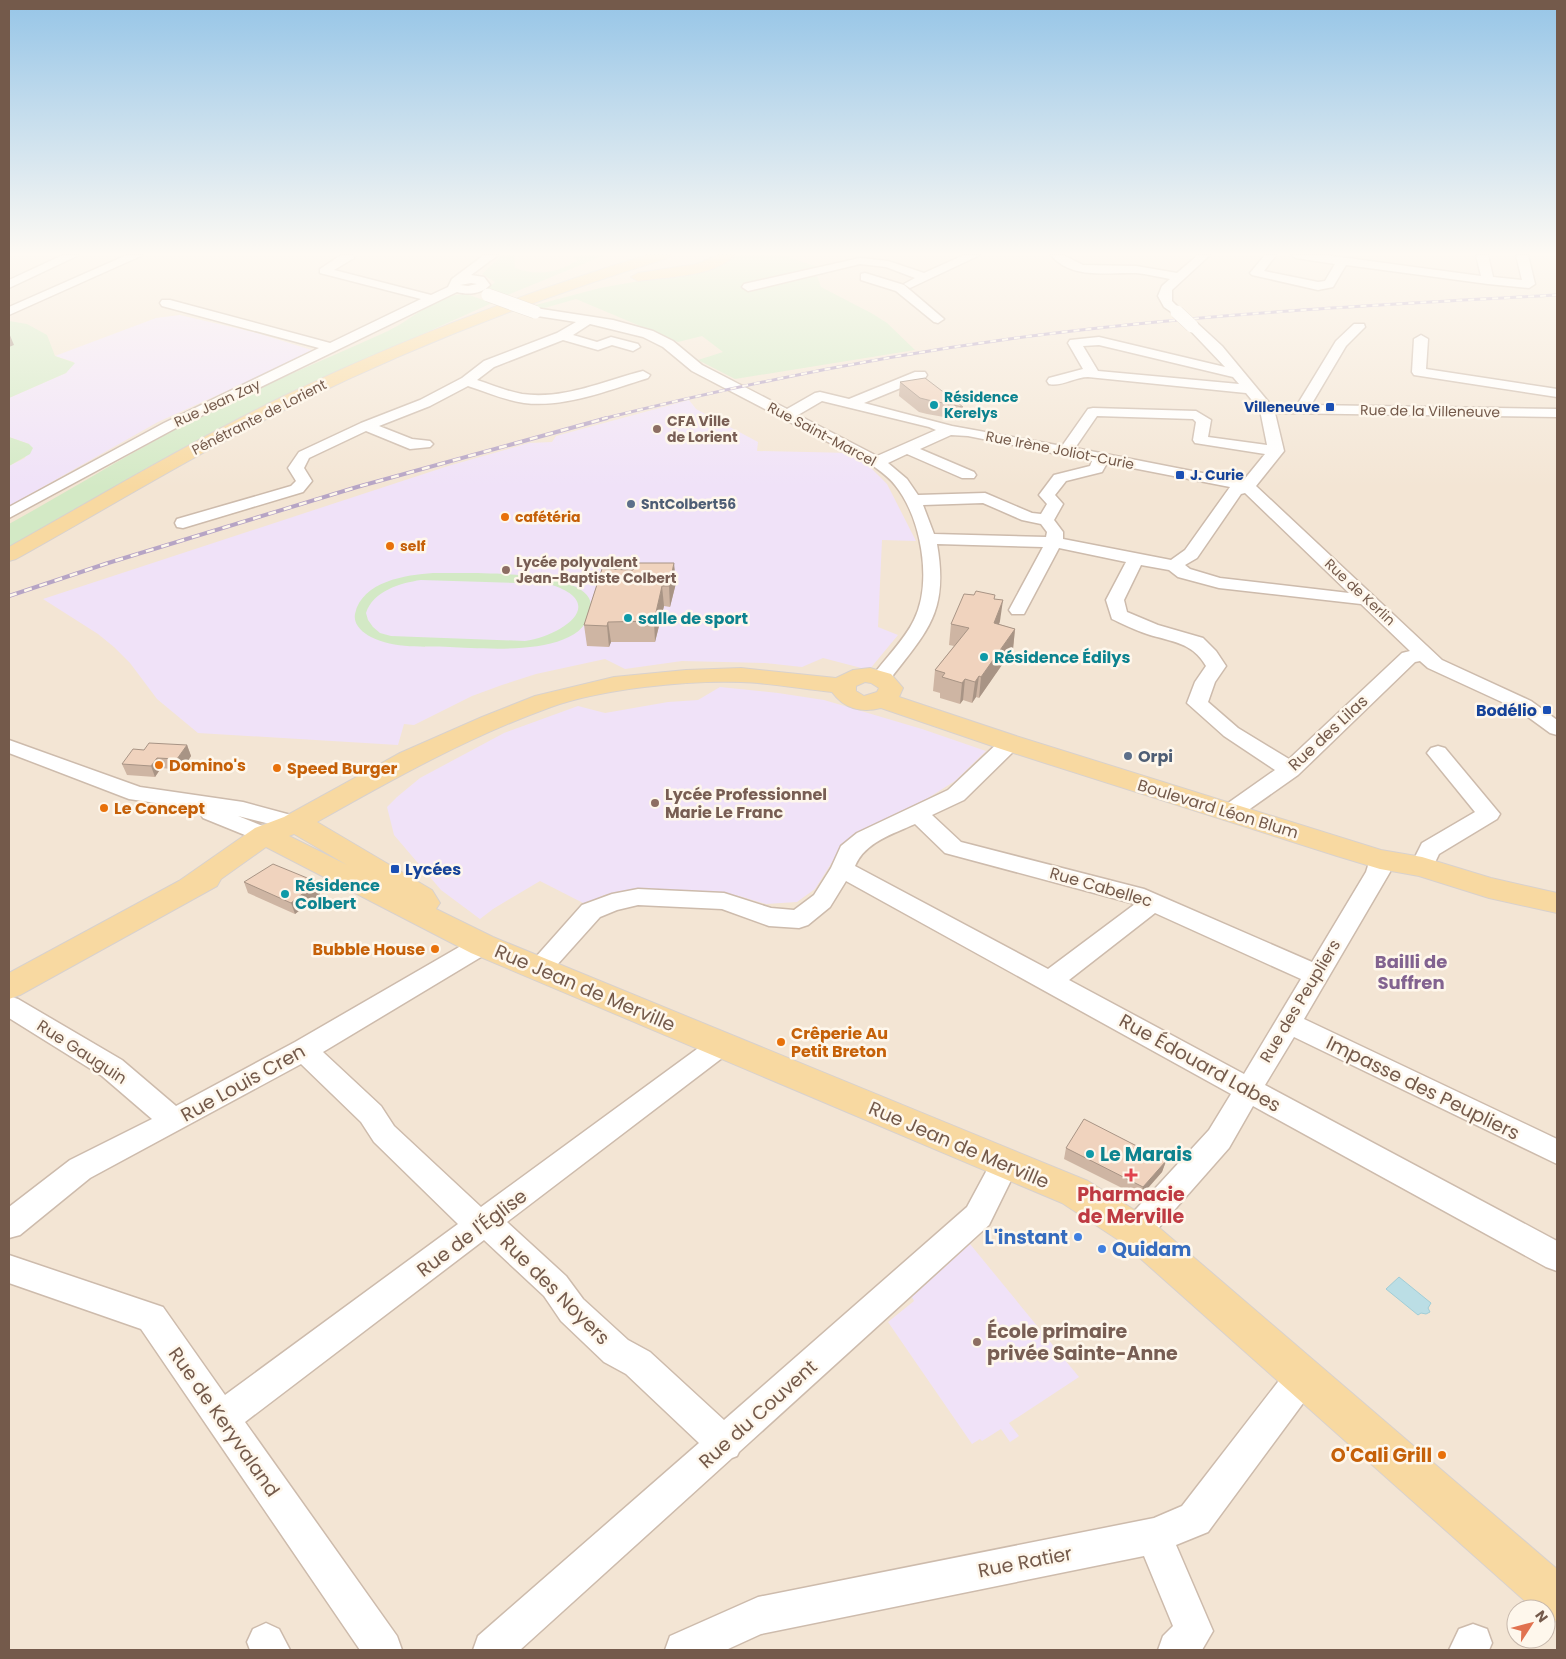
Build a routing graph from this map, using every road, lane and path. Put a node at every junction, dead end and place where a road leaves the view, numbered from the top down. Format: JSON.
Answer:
{"nodes":[{"id":1,"x":275,"y":332,"type":"edge"},
{"id":2,"x":364,"y":332,"type":"edge"},
{"id":3,"x":428,"y":332,"type":"edge"},
{"id":4,"x":442,"y":332,"type":"edge"},
{"id":5,"x":443,"y":332,"type":"edge"},
{"id":6,"x":568,"y":332,"type":"edge"},
{"id":7,"x":642,"y":332,"type":"edge"},
{"id":8,"x":1199,"y":332,"type":"edge"},
{"id":9,"x":1353,"y":332,"type":"edge"},
{"id":10,"x":435,"y":335,"type":"junction"},
{"id":11,"x":562,"y":336,"type":"junction"},
{"id":12,"x":1421,"y":339,"type":"dead end"},
{"id":13,"x":633,"y":347,"type":"dead end"},
{"id":14,"x":333,"y":348,"type":"junction"},
{"id":15,"x":369,"y":363,"type":"junction"},
{"id":16,"x":1092,"y":374,"type":"junction"},
{"id":17,"x":1238,"y":374,"type":"junction"},
{"id":18,"x":920,"y":375,"type":"dead end"},
{"id":19,"x":643,"y":376,"type":"dead end"},
{"id":20,"x":467,"y":380,"type":"junction"},
{"id":21,"x":1054,"y":381,"type":"dead end"},
{"id":22,"x":1250,"y":389,"type":"junction"},
{"id":23,"x":1557,"y":393,"type":"edge"},
{"id":24,"x":848,"y":404,"type":"junction"},
{"id":25,"x":1267,"y":409,"type":"junction"},
{"id":26,"x":1302,"y":409,"type":"junction"},
{"id":27,"x":1557,"y":413,"type":"edge"},
{"id":28,"x":787,"y":415,"type":"junction"},
{"id":29,"x":366,"y":426,"type":"junction"},
{"id":30,"x":949,"y":430,"type":"junction"},
{"id":31,"x":425,"y":444,"type":"dead end"},
{"id":32,"x":908,"y":449,"type":"junction"},
{"id":33,"x":1276,"y":451,"type":"junction"},
{"id":34,"x":1065,"y":452,"type":"junction"},
{"id":35,"x":1101,"y":458,"type":"junction"},
{"id":36,"x":877,"y":462,"type":"junction"},
{"id":37,"x":968,"y":475,"type":"dead end"},
{"id":38,"x":1247,"y":486,"type":"junction"},
{"id":39,"x":912,"y":500,"type":"junction"},
{"id":40,"x":9,"y":513,"type":"edge"},
{"id":41,"x":1046,"y":520,"type":"junction"},
{"id":42,"x":183,"y":523,"type":"dead end"},
{"id":43,"x":927,"y":539,"type":"junction"},
{"id":44,"x":1054,"y":542,"type":"junction"},
{"id":45,"x":9,"y":555,"type":"edge"},
{"id":46,"x":1136,"y":560,"type":"junction"},
{"id":47,"x":1174,"y":565,"type":"junction"},
{"id":48,"x":1366,"y":598,"type":"junction"},
{"id":49,"x":1018,"y":610,"type":"dead end"},
{"id":50,"x":1426,"y":654,"type":"junction"},
{"id":51,"x":882,"y":689,"type":"junction"},
{"id":52,"x":1557,"y":729,"type":"edge"},
{"id":53,"x":1010,"y":743,"type":"junction"},
{"id":54,"x":9,"y":746,"type":"edge"},
{"id":55,"x":1438,"y":753,"type":"dead end"},
{"id":56,"x":1290,"y":770,"type":"junction"},
{"id":57,"x":195,"y":801,"type":"junction"},
{"id":58,"x":1229,"y":813,"type":"junction"},
{"id":59,"x":916,"y":814,"type":"junction"},
{"id":60,"x":290,"y":834,"type":"junction"},
{"id":61,"x":1380,"y":859,"type":"junction"},
{"id":62,"x":1422,"y":867,"type":"junction"},
{"id":63,"x":842,"y":869,"type":"junction"},
{"id":64,"x":1154,"y":902,"type":"junction"},
{"id":65,"x":1557,"y":904,"type":"edge"},
{"id":66,"x":482,"y":945,"type":"junction"},
{"id":67,"x":539,"y":968,"type":"junction"},
{"id":68,"x":1318,"y":975,"type":"junction"},
{"id":69,"x":1050,"y":981,"type":"junction"},
{"id":70,"x":9,"y":987,"type":"edge"},
{"id":71,"x":9,"y":1006,"type":"edge"},
{"id":72,"x":1289,"y":1023,"type":"junction"},
{"id":73,"x":721,"y":1045,"type":"junction"},
{"id":74,"x":304,"y":1050,"type":"junction"},
{"id":75,"x":1248,"y":1089,"type":"junction"},
{"id":76,"x":174,"y":1121,"type":"junction"},
{"id":77,"x":1557,"y":1152,"type":"edge"},
{"id":78,"x":1005,"y":1164,"type":"junction"},
{"id":79,"x":484,"y":1224,"type":"junction"},
{"id":80,"x":9,"y":1225,"type":"edge"},
{"id":81,"x":1136,"y":1231,"type":"junction"},
{"id":82,"x":1557,"y":1257,"type":"edge"},
{"id":83,"x":9,"y":1269,"type":"edge"},
{"id":84,"x":1302,"y":1376,"type":"junction"},
{"id":85,"x":222,"y":1418,"type":"junction"},
{"id":86,"x":724,"y":1444,"type":"junction"},
{"id":87,"x":1154,"y":1536,"type":"junction"},
{"id":88,"x":1557,"y":1599,"type":"edge"},
{"id":89,"x":383,"y":1650,"type":"edge"},
{"id":90,"x":492,"y":1650,"type":"edge"},
{"id":91,"x":684,"y":1650,"type":"edge"},
{"id":92,"x":1177,"y":1650,"type":"edge"}],
"edges":[{"from":1,"to":14,"type":"street"},
{"from":2,"to":14,"type":"street","name":"Rue Jean Zay"},
{"from":3,"to":15,"type":"main road"},
{"from":4,"to":10,"type":"main road","name":"Pénétrante de Lorient"},
{"from":5,"to":10,"type":"main road"},
{"from":6,"to":11,"type":"street"},
{"from":7,"to":28,"type":"street","name":"Rue Saint-Marcel"},
{"from":8,"to":17,"type":"street","bridge":true},
{"from":9,"to":26,"type":"street"},
{"from":10,"to":15,"type":"main road","name":"Pénétrante de Lorient"},
{"from":11,"to":13,"type":"street"},
{"from":11,"to":20,"type":"street"},
{"from":12,"to":23,"type":"street"},
{"from":14,"to":40,"type":"street","name":"Rue Jean Zay"},
{"from":15,"to":45,"type":"main road","name":"Pénétrante de Lorient"},
{"from":16,"to":17,"type":"street"},
{"from":16,"to":21,"type":"street"},
{"from":16,"to":22,"type":"street"},
{"from":17,"to":22,"type":"street"},
{"from":18,"to":24,"type":"street"},
{"from":19,"to":20,"type":"street"},
{"from":20,"to":29,"type":"street"},
{"from":22,"to":25,"type":"street"},
{"from":24,"to":28,"type":"street","name":"Rue Irène Joliot-Curie"},
{"from":24,"to":30,"type":"street","name":"Rue Irène Joliot-Curie"},
{"from":25,"to":26,"type":"street","name":"Rue de la Villeneuve"},
{"from":25,"to":33,"type":"street"},
{"from":26,"to":27,"type":"street","name":"Rue de la Villeneuve"},
{"from":28,"to":36,"type":"street","name":"Rue Saint-Marcel"},
{"from":29,"to":31,"type":"street"},
{"from":29,"to":42,"type":"street"},
{"from":30,"to":32,"type":"street"},
{"from":30,"to":34,"type":"street","name":"Rue Irène Joliot-Curie"},
{"from":32,"to":36,"type":"street"},
{"from":32,"to":37,"type":"street"},
{"from":33,"to":34,"type":"street"},
{"from":33,"to":38,"type":"street"},
{"from":34,"to":35,"type":"street","name":"Rue Irène Joliot-Curie"},
{"from":35,"to":38,"type":"street","name":"Rue Irène Joliot-Curie"},
{"from":35,"to":41,"type":"street"},
{"from":36,"to":39,"type":"street","name":"Rue Saint-Marcel"},
{"from":38,"to":47,"type":"street"},
{"from":38,"to":48,"type":"street","name":"Rue de Kerlin"},
{"from":39,"to":41,"type":"street"},
{"from":39,"to":43,"type":"street","name":"Rue Saint-Marcel"},
{"from":41,"to":44,"type":"street"},
{"from":43,"to":44,"type":"street"},
{"from":43,"to":51,"type":"street","name":"Rue Saint-Marcel"},
{"from":44,"to":46,"type":"street"},
{"from":44,"to":49,"type":"street"},
{"from":46,"to":47,"type":"street"},
{"from":46,"to":56,"type":"street"},
{"from":47,"to":48,"type":"street"},
{"from":48,"to":50,"type":"street","name":"Rue de Kerlin"},
{"from":50,"to":52,"type":"street","name":"Rue de Kerlin"},
{"from":50,"to":56,"type":"street","name":"Rue des Lilas"},
{"from":51,"to":53,"type":"main road","name":"Boulevard Léon Blum"},
{"from":51,"to":60,"type":"main road"},
{"from":53,"to":58,"type":"main road","name":"Boulevard Léon Blum"},
{"from":53,"to":59,"type":"street"},
{"from":54,"to":57,"type":"street"},
{"from":55,"to":62,"type":"street"},
{"from":56,"to":58,"type":"street","name":"Rue des Lilas"},
{"from":57,"to":60,"type":"street"},
{"from":57,"to":60,"type":"street"},
{"from":58,"to":61,"type":"main road","name":"Boulevard Léon Blum"},
{"from":59,"to":63,"type":"street"},
{"from":59,"to":64,"type":"street","name":"Rue Cabellec"},
{"from":60,"to":66,"type":"main road","name":"Rue Jean de Merville"},
{"from":60,"to":70,"type":"main road"},
{"from":61,"to":62,"type":"main road","name":"Boulevard Léon Blum"},
{"from":61,"to":68,"type":"street","name":"Rue des Peupliers"},
{"from":62,"to":65,"type":"main road","name":"Boulevard Léon Blum"},
{"from":63,"to":67,"type":"street"},
{"from":63,"to":69,"type":"street","name":"Rue Édouard Labes"},
{"from":64,"to":68,"type":"street","name":"Rue Cabellec"},
{"from":64,"to":69,"type":"street"},
{"from":66,"to":67,"type":"main road","name":"Rue Jean de Merville"},
{"from":66,"to":74,"type":"street","name":"Rue Louis Cren"},
{"from":67,"to":73,"type":"main road","name":"Rue Jean de Merville"},
{"from":68,"to":72,"type":"street","name":"Rue des Peupliers"},
{"from":69,"to":75,"type":"street","name":"Rue Édouard Labes"},
{"from":71,"to":76,"type":"street","name":"Rue Gauguin"},
{"from":72,"to":75,"type":"street","name":"Rue des Peupliers"},
{"from":72,"to":77,"type":"street","name":"Impasse des Peupliers"},
{"from":73,"to":78,"type":"main road","name":"Rue Jean de Merville"},
{"from":73,"to":79,"type":"street","name":"Rue de l'Église"},
{"from":74,"to":76,"type":"street","name":"Rue Louis Cren"},
{"from":74,"to":79,"type":"street","name":"Rue des Noyers"},
{"from":75,"to":81,"type":"street","name":"Rue des Peupliers"},
{"from":75,"to":82,"type":"street","name":"Rue Édouard Labes"},
{"from":76,"to":80,"type":"street","name":"Rue Louis Cren"},
{"from":78,"to":81,"type":"main road","name":"Rue Jean de Merville"},
{"from":78,"to":86,"type":"street","name":"Rue du Couvent"},
{"from":79,"to":85,"type":"street","name":"Rue de l'Église"},
{"from":79,"to":86,"type":"street","name":"Rue des Noyers"},
{"from":81,"to":84,"type":"main road","name":"Rue Jean de Merville"},
{"from":83,"to":85,"type":"street","name":"Rue de Keryvaland"},
{"from":84,"to":87,"type":"street","name":"Rue Ratier"},
{"from":84,"to":88,"type":"main road","name":"Rue Jean de Merville"},
{"from":85,"to":89,"type":"street","name":"Rue de Keryvaland"},
{"from":86,"to":90,"type":"street","name":"Rue du Couvent"},
{"from":87,"to":91,"type":"street","name":"Rue Ratier"},
{"from":87,"to":92,"type":"street"}]}
